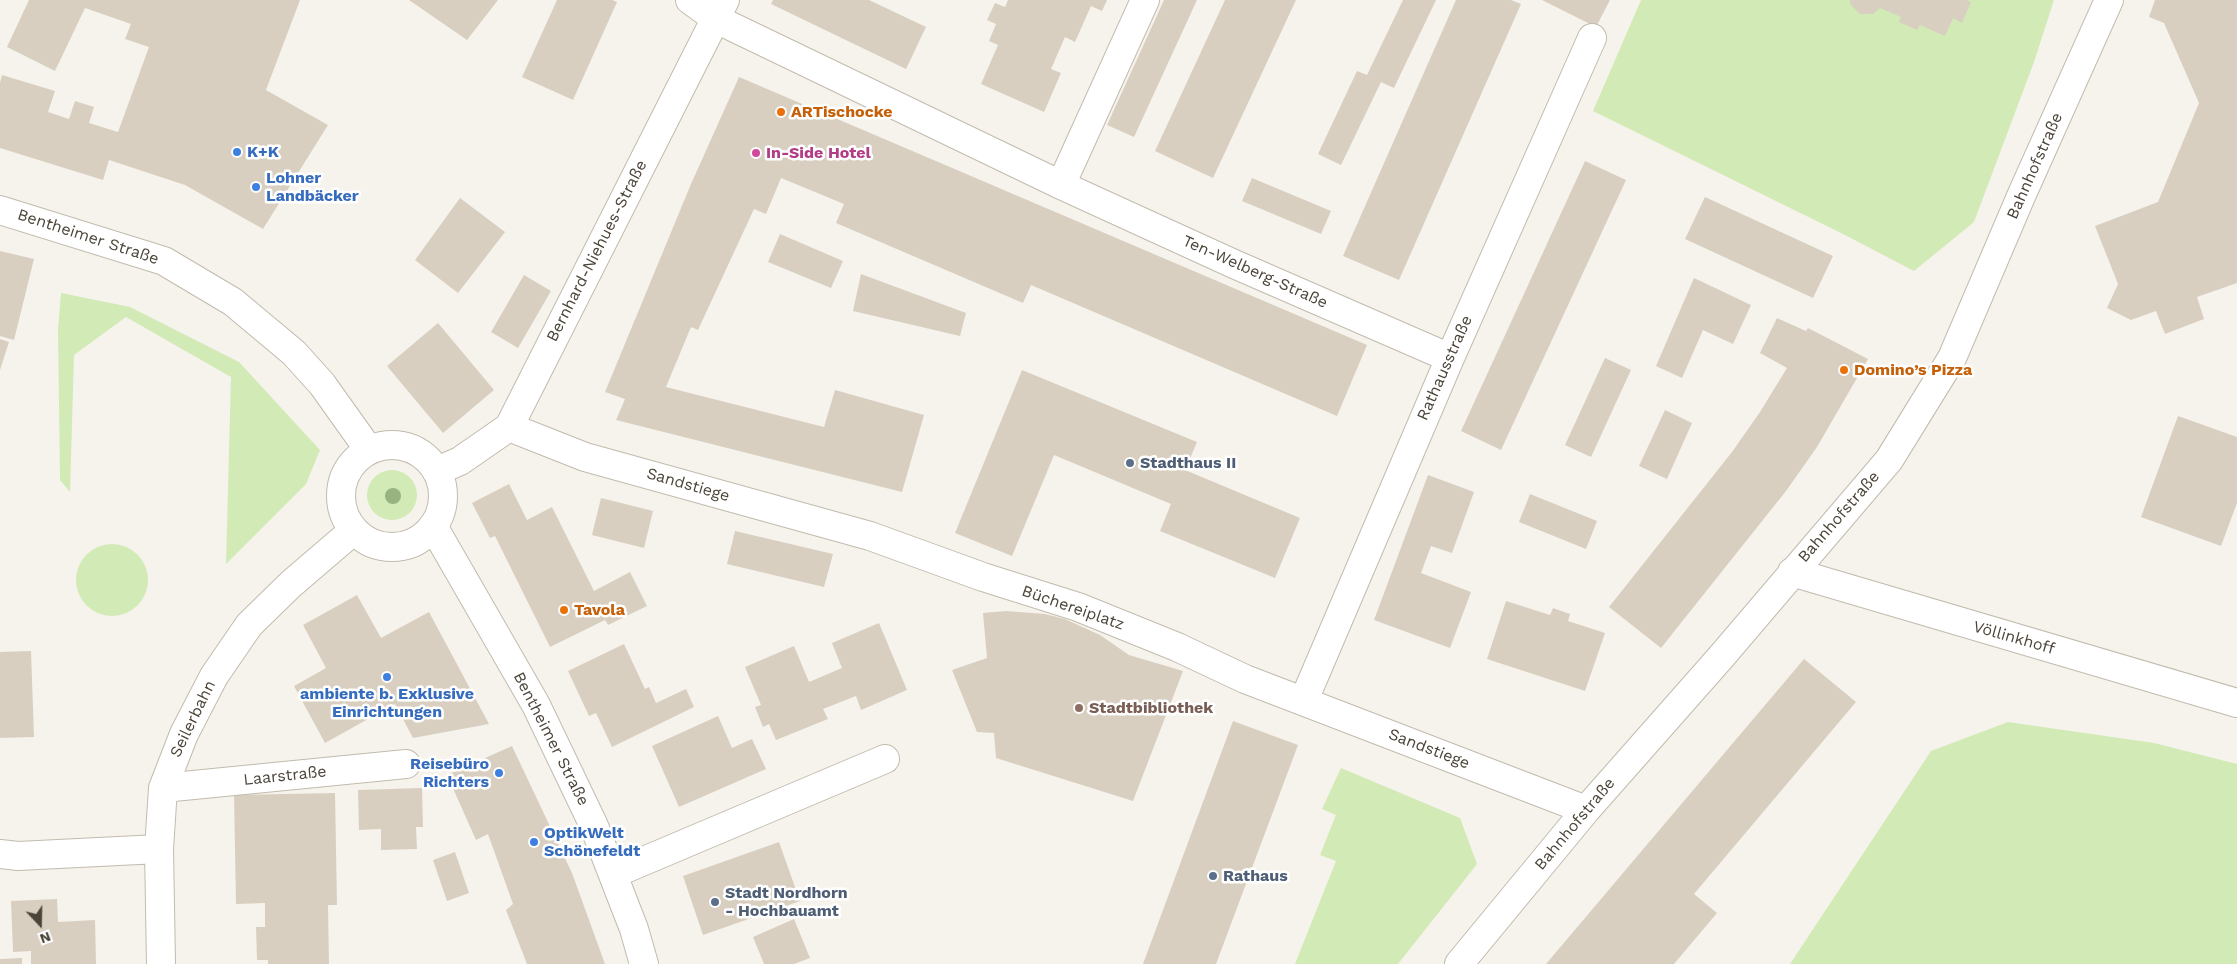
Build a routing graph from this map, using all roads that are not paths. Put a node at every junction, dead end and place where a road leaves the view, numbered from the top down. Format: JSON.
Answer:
{"nodes":[{"id":1,"x":690,"y":0,"type":"edge"},
{"id":2,"x":1145,"y":0,"type":"edge"},
{"id":3,"x":2109,"y":0,"type":"edge"},
{"id":4,"x":720,"y":10,"type":"edge"},
{"id":5,"x":1592,"y":38,"type":"dead end"},
{"id":6,"x":1061,"y":185,"type":"junction"},
{"id":7,"x":0,"y":210,"type":"edge"},
{"id":8,"x":1450,"y":358,"type":"junction"},
{"id":9,"x":509,"y":427,"type":"junction"},
{"id":10,"x":369,"y":450,"type":"junction"},
{"id":11,"x":437,"y":471,"type":"junction"},
{"id":12,"x":433,"y":526,"type":"junction"},
{"id":13,"x":354,"y":530,"type":"junction"},
{"id":14,"x":870,"y":536,"type":"joint"},
{"id":15,"x":1792,"y":572,"type":"junction"},
{"id":16,"x":1272,"y":689,"type":"joint"},
{"id":17,"x":1304,"y":700,"type":"junction"},
{"id":18,"x":2237,"y":703,"type":"edge"},
{"id":19,"x":885,"y":759,"type":"dead end"},
{"id":20,"x":406,"y":764,"type":"dead end"},
{"id":21,"x":163,"y":788,"type":"junction"},
{"id":22,"x":1586,"y":810,"type":"junction"},
{"id":23,"x":159,"y":849,"type":"junction"},
{"id":24,"x":0,"y":854,"type":"edge"},
{"id":25,"x":612,"y":874,"type":"junction"},
{"id":26,"x":161,"y":964,"type":"edge"},
{"id":27,"x":644,"y":964,"type":"edge"},
{"id":28,"x":1460,"y":964,"type":"edge"}],
"edges":[{"from":1,"to":4,"type":"street","name":"Ten-Welberg-Straße"},
{"from":2,"to":6,"type":"street"},
{"from":3,"to":15,"type":"street","name":"Bahnhofstraße"},
{"from":4,"to":6,"type":"street","name":"Ten-Welberg-Straße"},
{"from":4,"to":9,"type":"street","name":"Bernhard-Niehues-Straße"},
{"from":5,"to":8,"type":"street","name":"Rathausstraße"},
{"from":6,"to":8,"type":"street","name":"Ten-Welberg-Straße"},
{"from":7,"to":10,"type":"street","name":"Bentheimer Straße"},
{"from":8,"to":17,"type":"street","name":"Rathausstraße"},
{"from":9,"to":11,"type":"street","name":"Bernhard-Niehues-Straße"},
{"from":9,"to":14,"type":"street","name":"Sandstiege"},
{"from":10,"to":11,"type":"street"},
{"from":10,"to":13,"type":"street"},
{"from":11,"to":12,"type":"street"},
{"from":12,"to":13,"type":"street"},
{"from":12,"to":25,"type":"street","name":"Bentheimer Straße"},
{"from":13,"to":21,"type":"street","name":"Seilerbahn"},
{"from":14,"to":16,"type":"street","name":"Büchereiplatz"},
{"from":15,"to":18,"type":"street","name":"Völlinkhoff"},
{"from":15,"to":22,"type":"street","name":"Bahnhofstraße"},
{"from":16,"to":17,"type":"street","name":"Sandstiege"},
{"from":17,"to":22,"type":"street","name":"Sandstiege"},
{"from":19,"to":25,"type":"street"},
{"from":20,"to":21,"type":"street","name":"Laarstraße"},
{"from":21,"to":23,"type":"street","name":"Seilerbahn"},
{"from":22,"to":28,"type":"street","name":"Bahnhofstraße"},
{"from":23,"to":24,"type":"street"},
{"from":23,"to":26,"type":"street","name":"Seilerbahn"},
{"from":25,"to":27,"type":"street","name":"Bentheimer Straße"}]}
